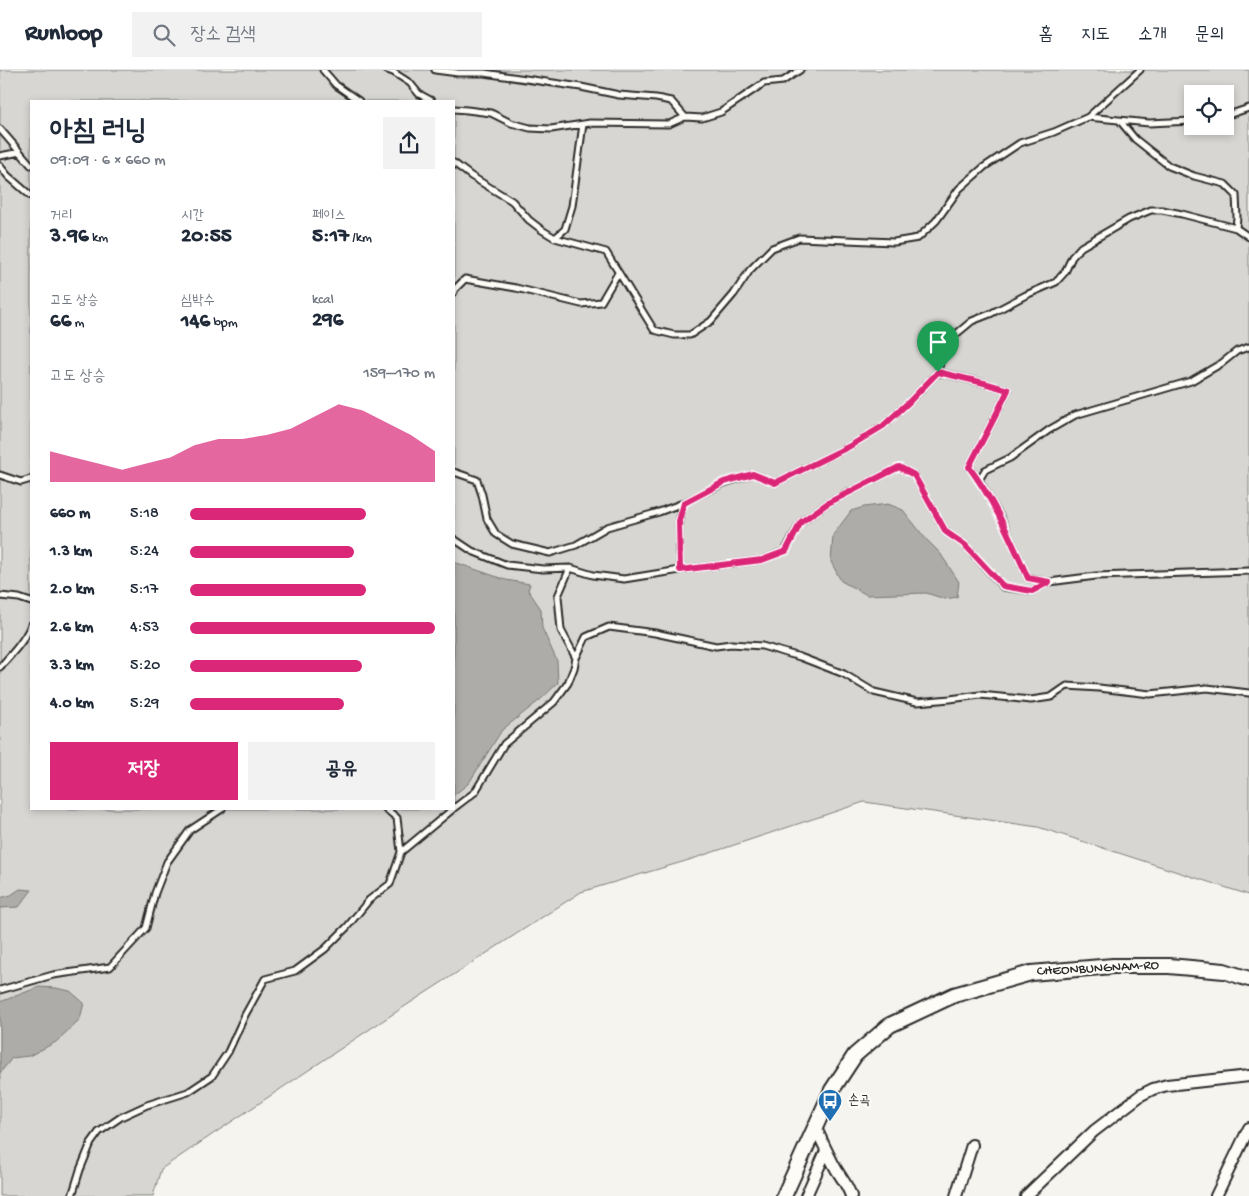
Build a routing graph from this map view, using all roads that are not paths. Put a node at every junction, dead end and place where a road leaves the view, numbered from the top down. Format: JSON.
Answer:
{"nodes":[{"id":1,"x":323,"y":70,"type":"edge"},
{"id":2,"x":386,"y":70,"type":"edge"},
{"id":3,"x":434,"y":70,"type":"edge"},
{"id":4,"x":800,"y":70,"type":"edge"},
{"id":5,"x":1140,"y":70,"type":"edge"},
{"id":6,"x":358,"y":100,"type":"edge"},
{"id":7,"x":430,"y":100,"type":"edge"},
{"id":8,"x":1249,"y":108,"type":"edge"},
{"id":9,"x":455,"y":109,"type":"edge"},
{"id":10,"x":1234,"y":113,"type":"edge"},
{"id":11,"x":685,"y":117,"type":"junction"},
{"id":12,"x":1088,"y":117,"type":"junction"},
{"id":13,"x":1120,"y":121,"type":"junction"},
{"id":14,"x":1184,"y":121,"type":"edge"},
{"id":15,"x":583,"y":124,"type":"junction"},
{"id":16,"x":0,"y":129,"type":"edge"},
{"id":17,"x":20,"y":152,"type":"junction"},
{"id":18,"x":0,"y":156,"type":"edge"},
{"id":19,"x":30,"y":164,"type":"edge"},
{"id":20,"x":455,"y":164,"type":"edge"},
{"id":21,"x":0,"y":166,"type":"edge"},
{"id":22,"x":30,"y":195,"type":"edge"},
{"id":23,"x":1236,"y":228,"type":"junction"},
{"id":24,"x":1249,"y":237,"type":"edge"},
{"id":25,"x":555,"y":238,"type":"junction"},
{"id":26,"x":618,"y":273,"type":"junction"},
{"id":27,"x":455,"y":289,"type":"edge"},
{"id":28,"x":1249,"y":347,"type":"edge"},
{"id":29,"x":938,"y":372,"type":"junction"},
{"id":30,"x":455,"y":472,"type":"edge"},
{"id":31,"x":0,"y":475,"type":"edge"},
{"id":32,"x":30,"y":479,"type":"edge"},
{"id":33,"x":979,"y":480,"type":"junction"},
{"id":34,"x":684,"y":503,"type":"junction"},
{"id":35,"x":455,"y":540,"type":"edge"},
{"id":36,"x":570,"y":568,"type":"junction"},
{"id":37,"x":680,"y":570,"type":"junction"},
{"id":38,"x":1249,"y":571,"type":"edge"},
{"id":39,"x":1049,"y":582,"type":"junction"},
{"id":40,"x":0,"y":596,"type":"edge"},
{"id":41,"x":30,"y":602,"type":"edge"},
{"id":42,"x":30,"y":627,"type":"edge"},
{"id":43,"x":576,"y":658,"type":"junction"},
{"id":44,"x":0,"y":667,"type":"edge"},
{"id":45,"x":1249,"y":693,"type":"edge"},
{"id":46,"x":455,"y":808,"type":"edge"},
{"id":47,"x":220,"y":810,"type":"edge"},
{"id":48,"x":387,"y":810,"type":"edge"},
{"id":49,"x":453,"y":810,"type":"edge"},
{"id":50,"x":401,"y":852,"type":"junction"},
{"id":51,"x":1249,"y":979,"type":"edge"},
{"id":52,"x":0,"y":990,"type":"edge"},
{"id":53,"x":1249,"y":1076,"type":"edge"},
{"id":54,"x":816,"y":1126,"type":"junction"},
{"id":55,"x":1249,"y":1128,"type":"edge"},
{"id":56,"x":972,"y":1145,"type":"dead end"},
{"id":57,"x":826,"y":1151,"type":"junction"},
{"id":58,"x":72,"y":1196,"type":"edge"},
{"id":59,"x":784,"y":1196,"type":"edge"},
{"id":60,"x":806,"y":1196,"type":"edge"},
{"id":61,"x":851,"y":1196,"type":"edge"},
{"id":62,"x":956,"y":1196,"type":"edge"},
{"id":63,"x":1026,"y":1196,"type":"edge"},
{"id":64,"x":1216,"y":1196,"type":"edge"}],
"edges":[{"from":1,"to":6,"type":"lane"},
{"from":2,"to":7,"type":"lane"},
{"from":3,"to":11,"type":"lane"},
{"from":4,"to":11,"type":"lane"},
{"from":5,"to":12,"type":"lane"},
{"from":8,"to":10,"type":"lane"},
{"from":9,"to":15,"type":"lane"},
{"from":11,"to":15,"type":"lane"},
{"from":12,"to":13,"type":"lane"},
{"from":12,"to":26,"type":"lane"},
{"from":13,"to":14,"type":"lane"},
{"from":13,"to":23,"type":"lane"},
{"from":15,"to":25,"type":"lane"},
{"from":16,"to":17,"type":"lane"},
{"from":17,"to":18,"type":"lane"},
{"from":17,"to":19,"type":"lane"},
{"from":20,"to":25,"type":"lane"},
{"from":21,"to":22,"type":"lane"},
{"from":23,"to":24,"type":"lane"},
{"from":23,"to":29,"type":"lane"},
{"from":25,"to":26,"type":"lane"},
{"from":26,"to":27,"type":"lane"},
{"from":28,"to":33,"type":"lane"},
{"from":29,"to":33,"type":"lane"},
{"from":29,"to":34,"type":"lane"},
{"from":30,"to":34,"type":"lane"},
{"from":31,"to":32,"type":"lane"},
{"from":33,"to":39,"type":"lane"},
{"from":34,"to":37,"type":"lane"},
{"from":35,"to":36,"type":"lane"},
{"from":36,"to":37,"type":"lane"},
{"from":36,"to":43,"type":"lane"},
{"from":37,"to":39,"type":"lane"},
{"from":38,"to":39,"type":"lane"},
{"from":40,"to":41,"type":"lane"},
{"from":42,"to":44,"type":"lane"},
{"from":43,"to":45,"type":"lane"},
{"from":43,"to":46,"type":"lane"},
{"from":47,"to":52,"type":"lane"},
{"from":48,"to":50,"type":"lane"},
{"from":49,"to":50,"type":"lane"},
{"from":50,"to":58,"type":"lane"},
{"from":51,"to":54,"type":"main road","name":"CHEONBUNGNAM-RO"},
{"from":53,"to":63,"type":"street"},
{"from":54,"to":57,"type":"street"},
{"from":54,"to":59,"type":"main road","name":"CHEONBUNGNAM-RO"},
{"from":55,"to":64,"type":"street"},
{"from":56,"to":62,"type":"street"},
{"from":57,"to":60,"type":"street"},
{"from":57,"to":61,"type":"street"}]}
